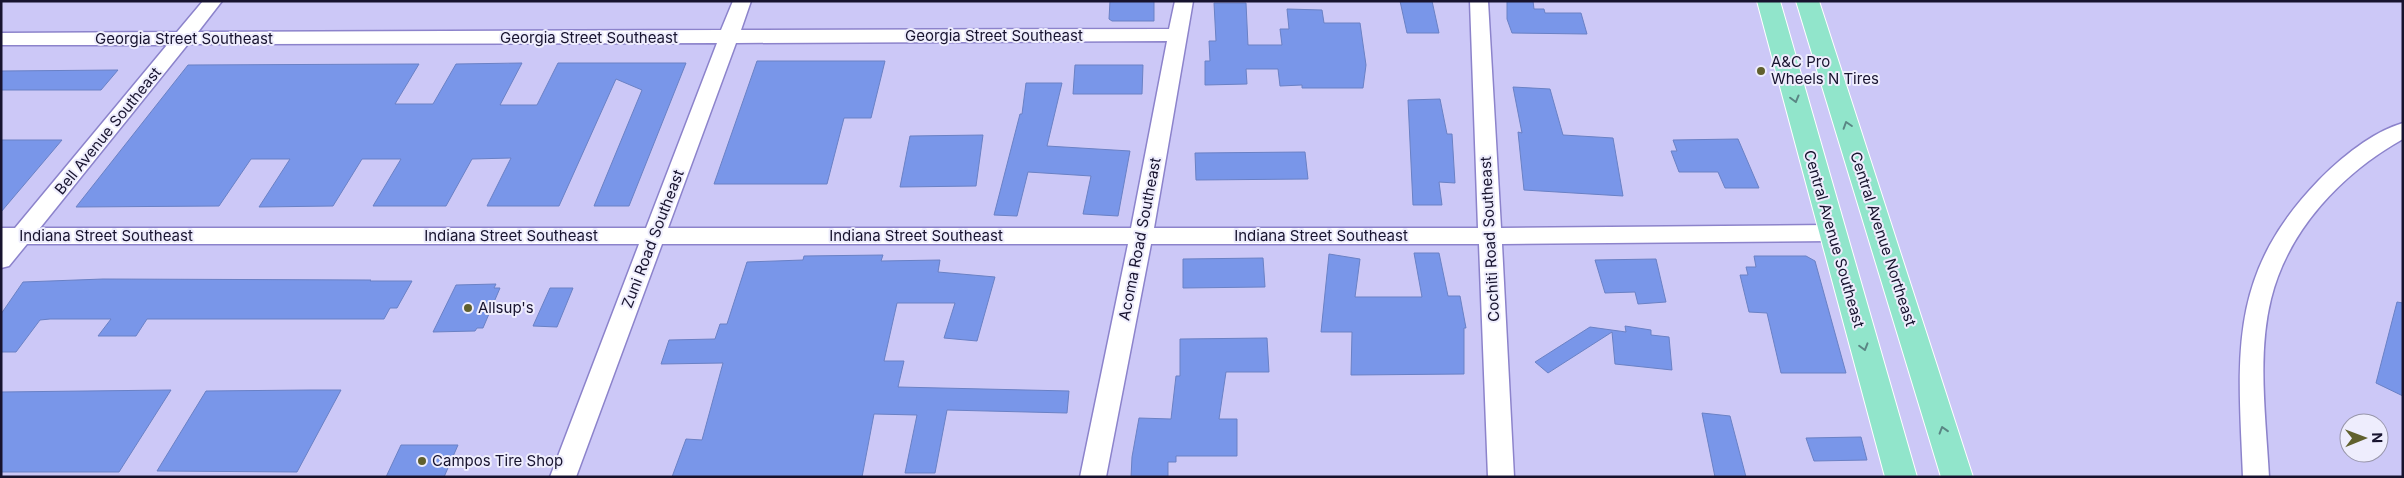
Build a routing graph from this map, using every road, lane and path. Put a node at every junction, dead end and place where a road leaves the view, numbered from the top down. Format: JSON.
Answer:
{"nodes":[{"id":1,"x":213,"y":1,"type":"edge"},
{"id":2,"x":742,"y":1,"type":"edge"},
{"id":3,"x":1184,"y":1,"type":"edge"},
{"id":4,"x":1479,"y":1,"type":"edge"},
{"id":5,"x":1768,"y":1,"type":"edge"},
{"id":6,"x":1807,"y":1,"type":"edge"},
{"id":7,"x":1178,"y":35,"type":"junction"},
{"id":8,"x":728,"y":37,"type":"junction"},
{"id":9,"x":1,"y":39,"type":"edge"},
{"id":10,"x":183,"y":39,"type":"junction"},
{"id":11,"x":2403,"y":130,"type":"edge"},
{"id":12,"x":1831,"y":233,"type":"junction"},
{"id":13,"x":11,"y":236,"type":"edge"},
{"id":14,"x":654,"y":236,"type":"junction"},
{"id":15,"x":1141,"y":236,"type":"junction"},
{"id":16,"x":1489,"y":236,"type":"junction"},
{"id":17,"x":1,"y":260,"type":"edge"},
{"id":18,"x":563,"y":477,"type":"edge"},
{"id":19,"x":1093,"y":477,"type":"edge"},
{"id":20,"x":1501,"y":477,"type":"edge"},
{"id":21,"x":1901,"y":477,"type":"edge"},
{"id":22,"x":1957,"y":477,"type":"edge"},
{"id":23,"x":2256,"y":477,"type":"edge"}],
"edges":[{"from":1,"to":10,"type":"street","name":"Bell Avenue Southeast"},
{"from":2,"to":8,"type":"street","name":"Zuni Road Southeast"},
{"from":3,"to":7,"type":"street","name":"Acoma Road Southeast"},
{"from":4,"to":16,"type":"street","name":"Cochiti Road Southeast"},
{"from":5,"to":12,"type":"main road","name":"Central Avenue Southeast","one_way":true},
{"from":22,"to":6,"type":"main road","name":"Central Avenue Northeast","one_way":true},
{"from":7,"to":8,"type":"street","name":"Georgia Street Southeast"},
{"from":7,"to":15,"type":"street","name":"Acoma Road Southeast"},
{"from":8,"to":10,"type":"street","name":"Georgia Street Southeast"},
{"from":8,"to":14,"type":"street","name":"Zuni Road Southeast"},
{"from":9,"to":10,"type":"street","name":"Georgia Street Southeast"},
{"from":10,"to":13,"type":"street","name":"Bell Avenue Southeast"},
{"from":11,"to":23,"type":"street"},
{"from":12,"to":16,"type":"street","name":"Indiana Street Southeast"},
{"from":12,"to":21,"type":"main road","name":"Central Avenue Southeast","one_way":true},
{"from":13,"to":14,"type":"street","name":"Indiana Street Southeast"},
{"from":13,"to":17,"type":"street","name":"Bell Avenue Southeast"},
{"from":14,"to":15,"type":"street","name":"Indiana Street Southeast"},
{"from":14,"to":18,"type":"street","name":"Zuni Road Southeast"},
{"from":15,"to":16,"type":"street","name":"Indiana Street Southeast"},
{"from":15,"to":19,"type":"street","name":"Acoma Road Southeast"},
{"from":16,"to":20,"type":"street","name":"Cochiti Road Southeast"}]}
